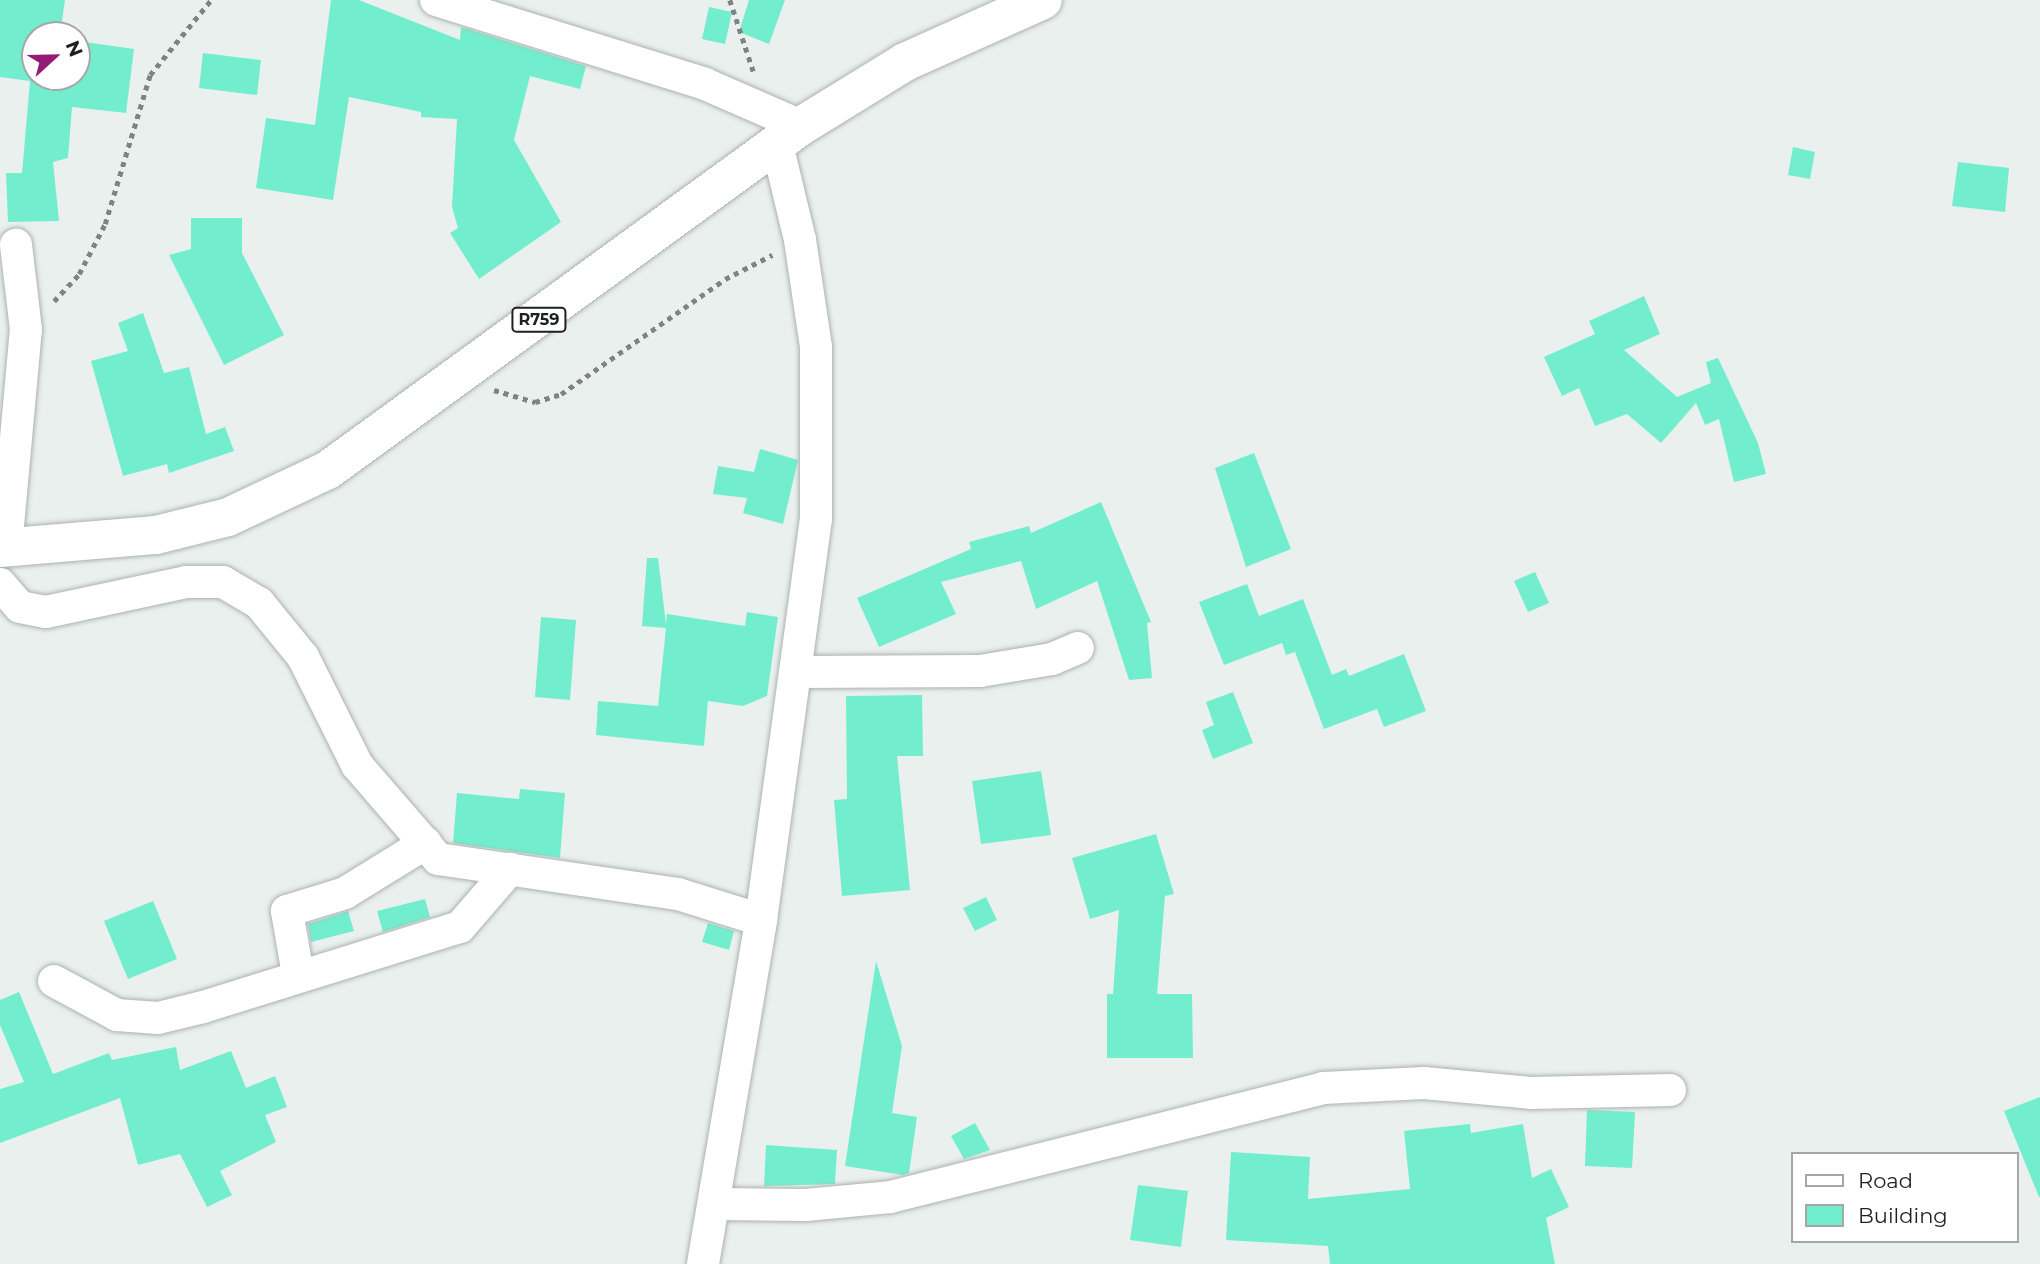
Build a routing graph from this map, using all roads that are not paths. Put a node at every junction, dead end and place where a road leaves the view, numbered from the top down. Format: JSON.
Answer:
{"nodes":[{"id":1,"x":436,"y":0,"type":"edge"},
{"id":2,"x":1043,"y":0,"type":"edge"},
{"id":3,"x":781,"y":127,"type":"junction"},
{"id":4,"x":16,"y":245,"type":"dead end"},
{"id":5,"x":2,"y":560,"type":"edge"},
{"id":6,"x":1078,"y":648,"type":"dead end"},
{"id":7,"x":798,"y":672,"type":"junction"},
{"id":8,"x":426,"y":843,"type":"junction"},
{"id":9,"x":510,"y":869,"type":"junction"},
{"id":10,"x":761,"y":920,"type":"junction"},
{"id":11,"x":298,"y":975,"type":"junction"},
{"id":12,"x":54,"y":981,"type":"dead end"},
{"id":13,"x":1670,"y":1090,"type":"dead end"},
{"id":14,"x":714,"y":1204,"type":"junction"},
{"id":15,"x":702,"y":1264,"type":"edge"}],
"edges":[{"from":1,"to":3,"type":"street"},
{"from":2,"to":3,"type":"main road","number":"R759"},
{"from":3,"to":5,"type":"main road","number":"R759"},
{"from":3,"to":7,"type":"street"},
{"from":4,"to":5,"type":"street"},
{"from":5,"to":8,"type":"street"},
{"from":6,"to":7,"type":"street"},
{"from":7,"to":10,"type":"street"},
{"from":8,"to":9,"type":"street"},
{"from":8,"to":11,"type":"street"},
{"from":9,"to":10,"type":"street"},
{"from":9,"to":11,"type":"street"},
{"from":10,"to":14,"type":"street"},
{"from":11,"to":12,"type":"street"},
{"from":13,"to":14,"type":"street"},
{"from":14,"to":15,"type":"street"}]}
